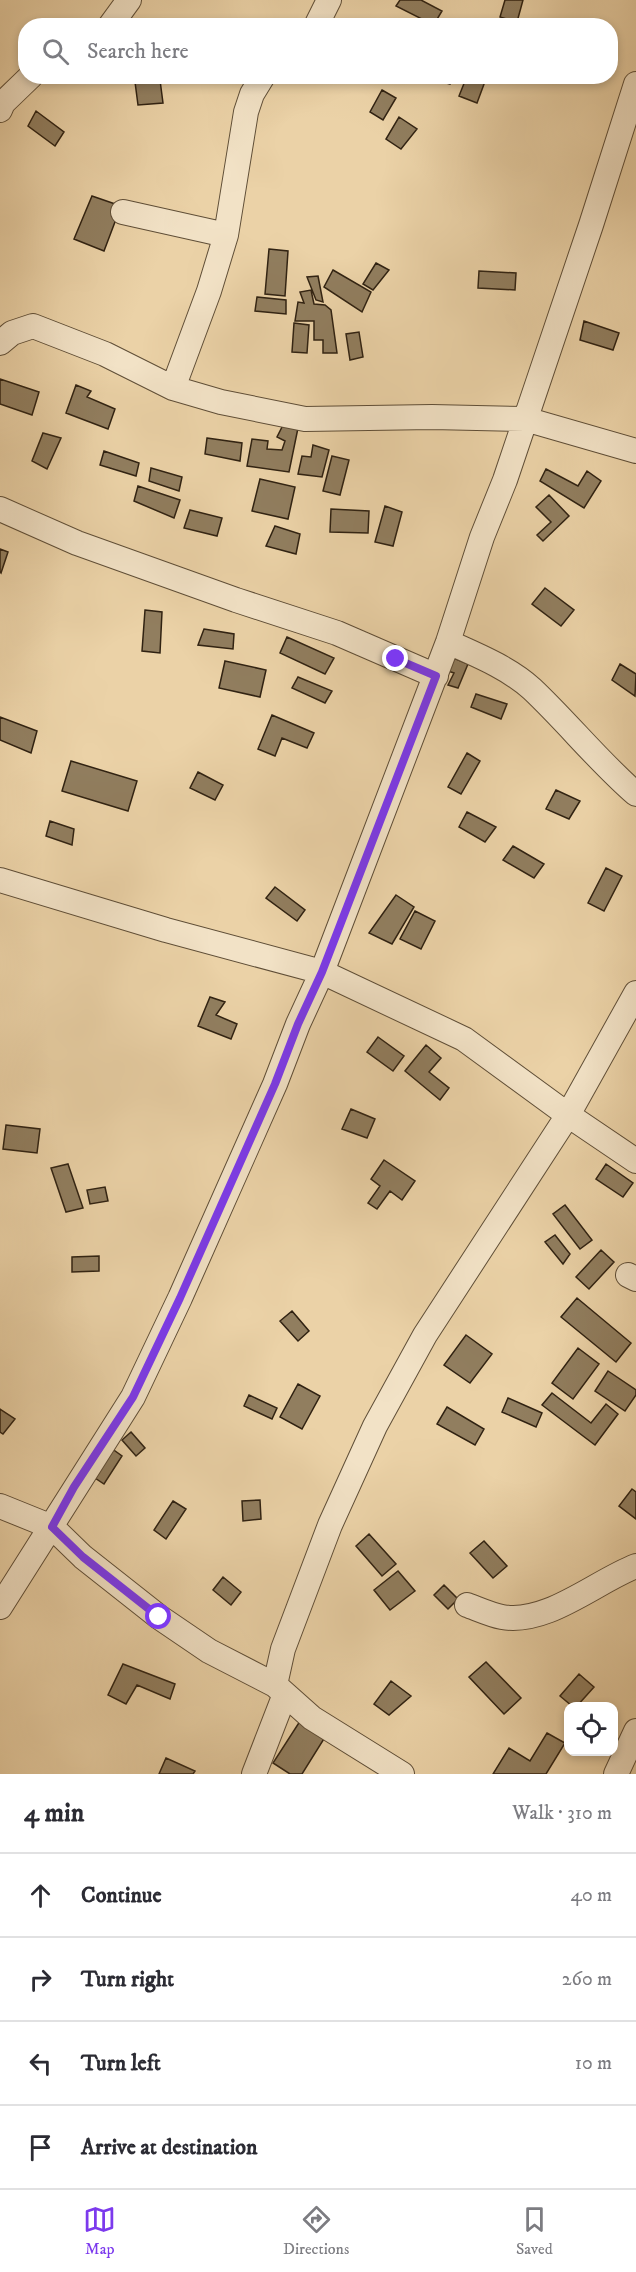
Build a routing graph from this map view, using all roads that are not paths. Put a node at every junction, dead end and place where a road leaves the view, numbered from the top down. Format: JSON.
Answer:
{"nodes":[{"id":1,"x":129,"y":0,"type":"edge"},
{"id":2,"x":329,"y":0,"type":"edge"},
{"id":3,"x":116,"y":18,"type":"edge"},
{"id":4,"x":320,"y":18,"type":"edge"},
{"id":5,"x":23,"y":84,"type":"edge"},
{"id":6,"x":257,"y":84,"type":"edge"},
{"id":7,"x":636,"y":84,"type":"edge"},
{"id":8,"x":0,"y":111,"type":"edge"},
{"id":9,"x":123,"y":212,"type":"dead end"},
{"id":10,"x":226,"y":235,"type":"junction"},
{"id":11,"x":0,"y":321,"type":"edge"},
{"id":12,"x":33,"y":326,"type":"junction"},
{"id":13,"x":0,"y":343,"type":"edge"},
{"id":14,"x":173,"y":388,"type":"junction"},
{"id":15,"x":525,"y":419,"type":"junction"},
{"id":16,"x":636,"y":452,"type":"edge"},
{"id":17,"x":0,"y":509,"type":"edge"},
{"id":18,"x":448,"y":642,"type":"junction"},
{"id":19,"x":436,"y":676,"type":"junction"},
{"id":20,"x":636,"y":794,"type":"edge"},
{"id":21,"x":0,"y":880,"type":"edge"},
{"id":22,"x":322,"y":972,"type":"junction"},
{"id":23,"x":636,"y":993,"type":"edge"},
{"id":24,"x":568,"y":1115,"type":"junction"},
{"id":25,"x":636,"y":1161,"type":"edge"},
{"id":26,"x":0,"y":1506,"type":"edge"},
{"id":27,"x":52,"y":1527,"type":"junction"},
{"id":28,"x":636,"y":1566,"type":"edge"},
{"id":29,"x":467,"y":1605,"type":"dead end"},
{"id":30,"x":0,"y":1607,"type":"edge"},
{"id":31,"x":280,"y":1690,"type":"junction"},
{"id":32,"x":636,"y":1731,"type":"edge"},
{"id":33,"x":254,"y":1774,"type":"edge"},
{"id":34,"x":402,"y":1774,"type":"edge"},
{"id":35,"x":616,"y":1774,"type":"edge"}],
"edges":[{"from":1,"to":3,"type":"street"},
{"from":2,"to":4,"type":"street"},
{"from":5,"to":8,"type":"street"},
{"from":6,"to":10,"type":"street"},
{"from":7,"to":15,"type":"street"},
{"from":9,"to":10,"type":"street"},
{"from":10,"to":14,"type":"street"},
{"from":11,"to":12,"type":"street"},
{"from":12,"to":13,"type":"street"},
{"from":12,"to":14,"type":"street"},
{"from":14,"to":15,"type":"street"},
{"from":15,"to":16,"type":"street"},
{"from":15,"to":18,"type":"street"},
{"from":17,"to":19,"type":"street"},
{"from":18,"to":19,"type":"street"},
{"from":18,"to":20,"type":"street"},
{"from":19,"to":22,"type":"street"},
{"from":21,"to":22,"type":"street"},
{"from":22,"to":24,"type":"street"},
{"from":22,"to":27,"type":"street"},
{"from":23,"to":24,"type":"street"},
{"from":24,"to":25,"type":"street"},
{"from":24,"to":31,"type":"street"},
{"from":26,"to":27,"type":"street"},
{"from":27,"to":30,"type":"street"},
{"from":27,"to":31,"type":"street"},
{"from":28,"to":29,"type":"street"},
{"from":31,"to":33,"type":"street"},
{"from":31,"to":34,"type":"street"},
{"from":32,"to":35,"type":"street"}]}
